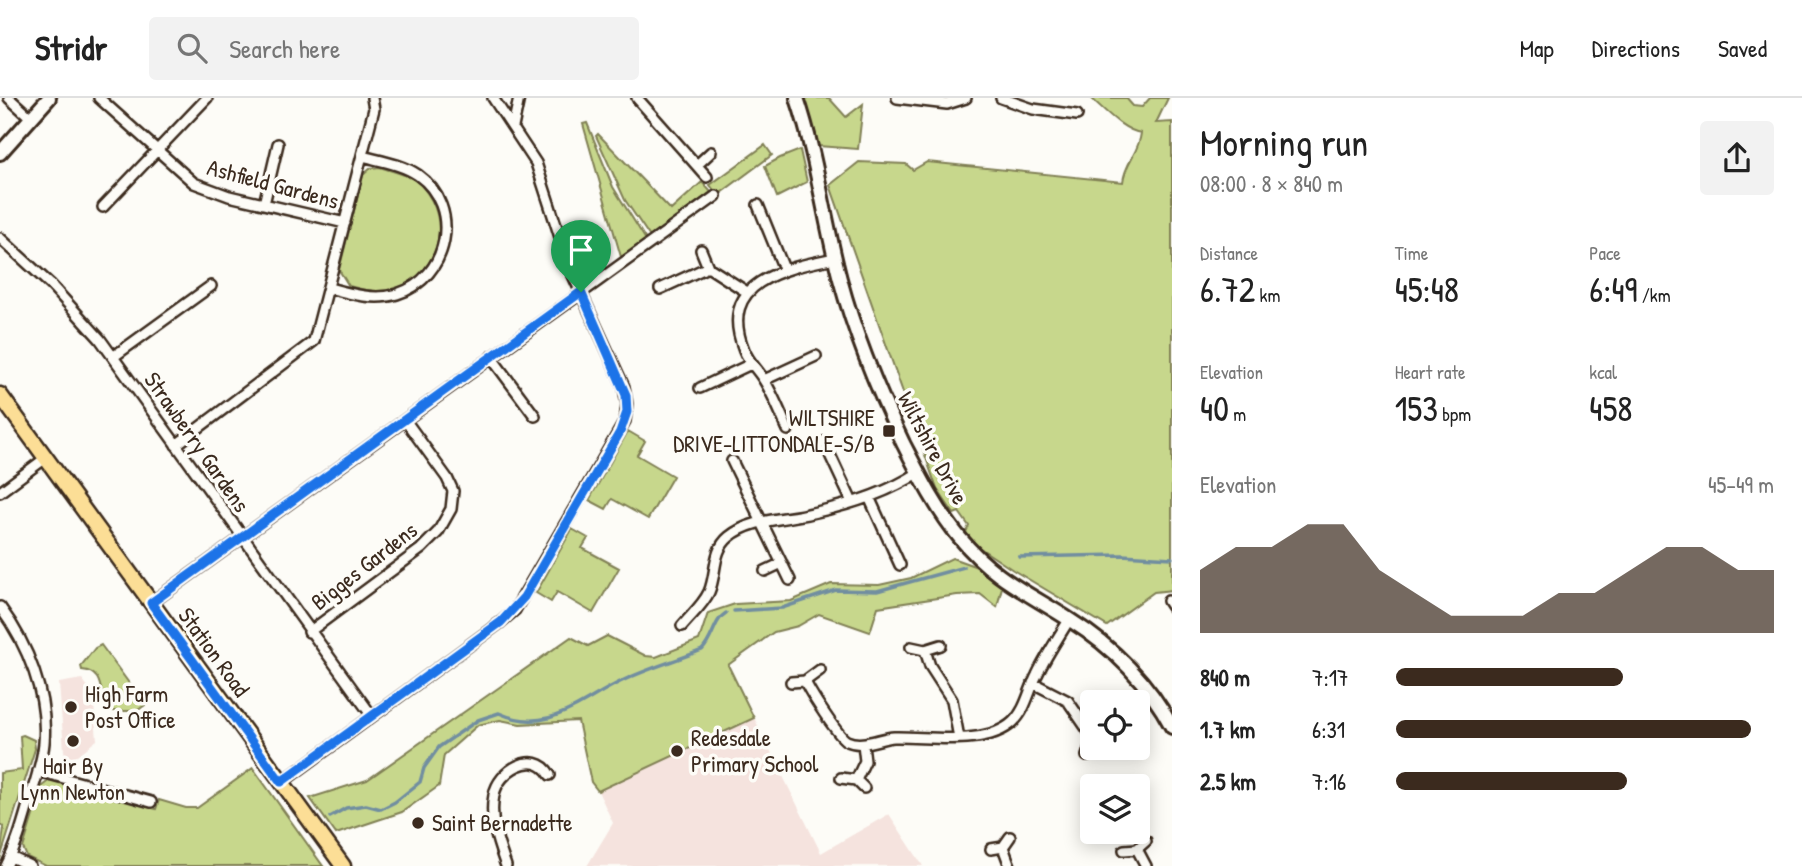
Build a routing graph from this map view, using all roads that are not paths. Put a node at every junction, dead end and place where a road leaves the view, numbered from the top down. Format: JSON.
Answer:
{"nodes":[{"id":1,"x":9,"y":98,"type":"edge"},
{"id":2,"x":49,"y":98,"type":"edge"},
{"id":3,"x":99,"y":98,"type":"edge"},
{"id":4,"x":207,"y":98,"type":"edge"},
{"id":5,"x":372,"y":98,"type":"edge"},
{"id":6,"x":493,"y":98,"type":"edge"},
{"id":7,"x":519,"y":98,"type":"edge"},
{"id":8,"x":636,"y":98,"type":"edge"},
{"id":9,"x":797,"y":98,"type":"edge"},
{"id":10,"x":897,"y":98,"type":"edge"},
{"id":11,"x":966,"y":98,"type":"edge"},
{"id":12,"x":1001,"y":98,"type":"edge"},
{"id":13,"x":1077,"y":116,"type":"dead end"},
{"id":14,"x":31,"y":118,"type":"junction"},
{"id":15,"x":513,"y":127,"type":"junction"},
{"id":16,"x":278,"y":144,"type":"dead end"},
{"id":17,"x":156,"y":151,"type":"junction"},
{"id":18,"x":711,"y":152,"type":"dead end"},
{"id":19,"x":0,"y":153,"type":"edge"},
{"id":20,"x":362,"y":156,"type":"junction"},
{"id":21,"x":697,"y":165,"type":"junction"},
{"id":22,"x":708,"y":177,"type":"dead end"},
{"id":23,"x":716,"y":196,"type":"dead end"},
{"id":24,"x":264,"y":204,"type":"junction"},
{"id":25,"x":758,"y":205,"type":"dead end"},
{"id":26,"x":103,"y":207,"type":"dead end"},
{"id":27,"x":345,"y":223,"type":"junction"},
{"id":28,"x":0,"y":238,"type":"edge"},
{"id":29,"x":701,"y":250,"type":"dead end"},
{"id":30,"x":835,"y":258,"type":"junction"},
{"id":31,"x":708,"y":267,"type":"junction"},
{"id":32,"x":784,"y":270,"type":"junction"},
{"id":33,"x":211,"y":286,"type":"dead end"},
{"id":34,"x":329,"y":288,"type":"junction"},
{"id":35,"x":660,"y":289,"type":"dead end"},
{"id":36,"x":581,"y":292,"type":"junction"},
{"id":37,"x":747,"y":292,"type":"junction"},
{"id":38,"x":816,"y":356,"type":"dead end"},
{"id":39,"x":113,"y":357,"type":"junction"},
{"id":40,"x":491,"y":358,"type":"junction"},
{"id":41,"x":751,"y":364,"type":"junction"},
{"id":42,"x":764,"y":380,"type":"junction"},
{"id":43,"x":700,"y":388,"type":"dead end"},
{"id":44,"x":0,"y":395,"type":"edge"},
{"id":45,"x":535,"y":416,"type":"dead end"},
{"id":46,"x":405,"y":420,"type":"junction"},
{"id":47,"x":788,"y":430,"type":"dead end"},
{"id":48,"x":824,"y":442,"type":"dead end"},
{"id":49,"x":176,"y":445,"type":"junction"},
{"id":50,"x":47,"y":457,"type":"junction"},
{"id":51,"x":732,"y":461,"type":"dead end"},
{"id":52,"x":918,"y":473,"type":"junction"},
{"id":53,"x":0,"y":492,"type":"edge"},
{"id":54,"x":869,"y":497,"type":"junction"},
{"id":55,"x":852,"y":502,"type":"junction"},
{"id":56,"x":761,"y":523,"type":"junction"},
{"id":57,"x":242,"y":537,"type":"junction"},
{"id":58,"x":782,"y":563,"type":"junction"},
{"id":59,"x":900,"y":565,"type":"dead end"},
{"id":60,"x":765,"y":571,"type":"dead end"},
{"id":61,"x":790,"y":580,"type":"dead end"},
{"id":62,"x":151,"y":603,"type":"junction"},
{"id":63,"x":0,"y":607,"type":"edge"},
{"id":64,"x":1069,"y":620,"type":"junction"},
{"id":65,"x":682,"y":626,"type":"dead end"},
{"id":66,"x":309,"y":632,"type":"junction"},
{"id":67,"x":941,"y":645,"type":"dead end"},
{"id":68,"x":911,"y":647,"type":"dead end"},
{"id":69,"x":925,"y":650,"type":"junction"},
{"id":70,"x":820,"y":670,"type":"dead end"},
{"id":71,"x":806,"y":681,"type":"junction"},
{"id":72,"x":791,"y":682,"type":"dead end"},
{"id":73,"x":1033,"y":683,"type":"junction"},
{"id":74,"x":372,"y":716,"type":"junction"},
{"id":75,"x":1080,"y":720,"type":"edge"},
{"id":76,"x":1172,"y":727,"type":"edge"},
{"id":77,"x":959,"y":738,"type":"junction"},
{"id":78,"x":863,"y":744,"type":"junction"},
{"id":79,"x":38,"y":771,"type":"junction"},
{"id":80,"x":550,"y":775,"type":"dead end"},
{"id":81,"x":841,"y":778,"type":"dead end"},
{"id":82,"x":856,"y":779,"type":"junction"},
{"id":83,"x":281,"y":782,"type":"junction"},
{"id":84,"x":864,"y":788,"type":"dead end"},
{"id":85,"x":151,"y":802,"type":"dead end"},
{"id":86,"x":1010,"y":837,"type":"dead end"},
{"id":87,"x":1143,"y":844,"type":"edge"},
{"id":88,"x":1003,"y":847,"type":"junction"},
{"id":89,"x":990,"y":849,"type":"dead end"},
{"id":90,"x":1137,"y":849,"type":"junction"},
{"id":91,"x":1124,"y":850,"type":"dead end"},
{"id":92,"x":9,"y":862,"type":"edge"},
{"id":93,"x":30,"y":866,"type":"edge"},
{"id":94,"x":343,"y":866,"type":"edge"},
{"id":95,"x":506,"y":866,"type":"edge"},
{"id":96,"x":1010,"y":866,"type":"edge"},
{"id":97,"x":1146,"y":866,"type":"edge"}],
"edges":[{"from":1,"to":14,"type":"street"},
{"from":2,"to":14,"type":"street"},
{"from":3,"to":17,"type":"street","name":"Ashfield Gardens"},
{"from":4,"to":17,"type":"street"},
{"from":5,"to":20,"type":"street"},
{"from":6,"to":15,"type":"street"},
{"from":7,"to":15,"type":"street"},
{"from":8,"to":21,"type":"street"},
{"from":9,"to":30,"type":"street","name":"Wiltshire Drive"},
{"from":10,"to":11,"type":"street"},
{"from":12,"to":13,"type":"street"},
{"from":14,"to":19,"type":"street"},
{"from":15,"to":36,"type":"street"},
{"from":16,"to":24,"type":"street"},
{"from":17,"to":24,"type":"street","name":"Ashfield Gardens"},
{"from":17,"to":26,"type":"street"},
{"from":18,"to":21,"type":"street"},
{"from":20,"to":27,"type":"street"},
{"from":20,"to":34,"type":"street"},
{"from":21,"to":22,"type":"street"},
{"from":23,"to":36,"type":"street"},
{"from":24,"to":27,"type":"street","name":"Ashfield Gardens"},
{"from":25,"to":32,"type":"street"},
{"from":27,"to":34,"type":"street"},
{"from":28,"to":39,"type":"street","name":"Strawberry Gardens"},
{"from":29,"to":31,"type":"street"},
{"from":30,"to":32,"type":"street"},
{"from":30,"to":52,"type":"street","name":"Wiltshire Drive"},
{"from":31,"to":35,"type":"street"},
{"from":31,"to":37,"type":"street"},
{"from":32,"to":37,"type":"street"},
{"from":33,"to":39,"type":"street"},
{"from":34,"to":49,"type":"street"},
{"from":36,"to":40,"type":"street"},
{"from":36,"to":74,"type":"street"},
{"from":37,"to":41,"type":"street"},
{"from":38,"to":42,"type":"street"},
{"from":39,"to":49,"type":"street","name":"Strawberry Gardens"},
{"from":40,"to":45,"type":"street"},
{"from":40,"to":46,"type":"street"},
{"from":41,"to":42,"type":"street"},
{"from":41,"to":43,"type":"street"},
{"from":42,"to":47,"type":"street"},
{"from":44,"to":50,"type":"main road","name":"Station Road"},
{"from":46,"to":57,"type":"street"},
{"from":46,"to":66,"type":"street","name":"Bigges Gardens"},
{"from":48,"to":55,"type":"street"},
{"from":49,"to":57,"type":"street","name":"Strawberry Gardens"},
{"from":50,"to":53,"type":"street"},
{"from":50,"to":62,"type":"main road","name":"Station Road"},
{"from":51,"to":56,"type":"street"},
{"from":52,"to":54,"type":"street"},
{"from":52,"to":64,"type":"street","name":"Wiltshire Drive"},
{"from":54,"to":55,"type":"street"},
{"from":54,"to":59,"type":"street"},
{"from":55,"to":56,"type":"street"},
{"from":56,"to":58,"type":"street"},
{"from":56,"to":65,"type":"street"},
{"from":57,"to":62,"type":"street"},
{"from":57,"to":66,"type":"street","name":"Strawberry Gardens"},
{"from":58,"to":60,"type":"street"},
{"from":58,"to":61,"type":"street"},
{"from":62,"to":83,"type":"main road","name":"Station Road"},
{"from":63,"to":79,"type":"street"},
{"from":64,"to":73,"type":"street"},
{"from":64,"to":76,"type":"street","name":"Wiltshire Drive"},
{"from":66,"to":74,"type":"street","name":"Strawberry Gardens"},
{"from":67,"to":69,"type":"street"},
{"from":68,"to":69,"type":"street"},
{"from":69,"to":77,"type":"street"},
{"from":70,"to":71,"type":"street"},
{"from":71,"to":72,"type":"street"},
{"from":71,"to":78,"type":"street"},
{"from":73,"to":75,"type":"street"},
{"from":73,"to":77,"type":"street"},
{"from":74,"to":83,"type":"street"},
{"from":77,"to":78,"type":"street"},
{"from":78,"to":82,"type":"street"},
{"from":79,"to":85,"type":"street"},
{"from":79,"to":92,"type":"street"},
{"from":80,"to":95,"type":"street"},
{"from":81,"to":82,"type":"street"},
{"from":82,"to":84,"type":"street"},
{"from":83,"to":94,"type":"main road","name":"Station Road"},
{"from":86,"to":88,"type":"street"},
{"from":87,"to":90,"type":"street"},
{"from":88,"to":89,"type":"street"},
{"from":88,"to":96,"type":"street"},
{"from":90,"to":91,"type":"street"},
{"from":90,"to":97,"type":"street"},
{"from":92,"to":93,"type":"street"}]}
